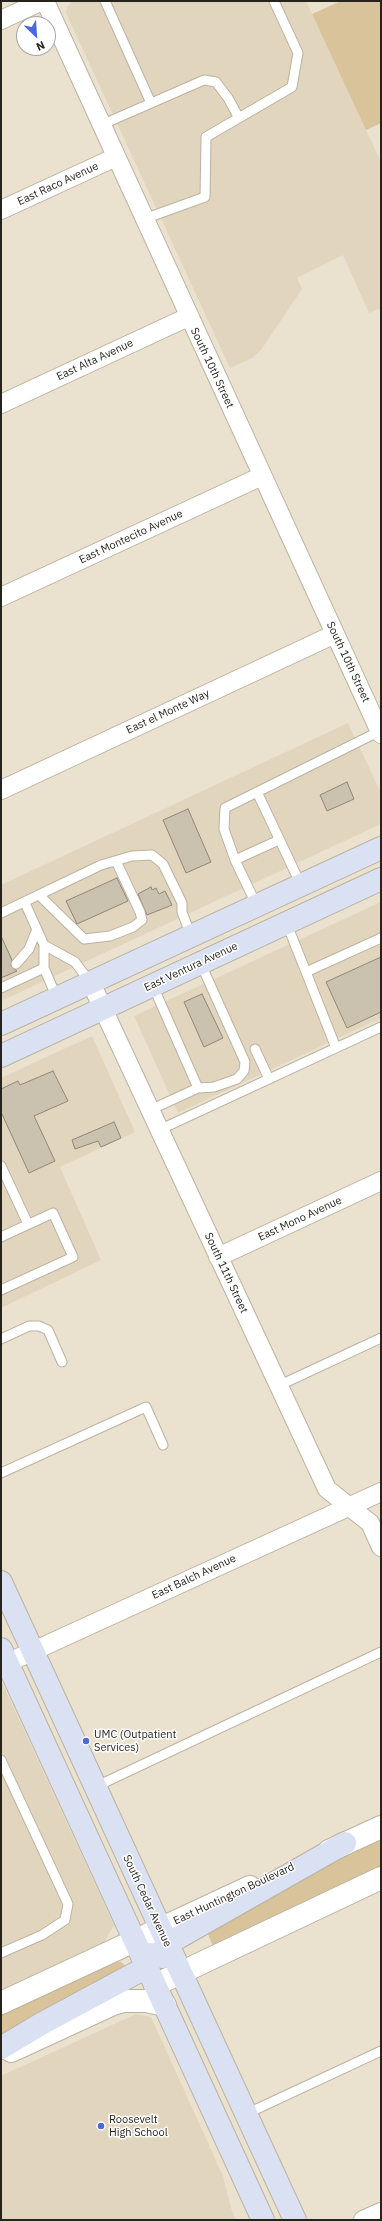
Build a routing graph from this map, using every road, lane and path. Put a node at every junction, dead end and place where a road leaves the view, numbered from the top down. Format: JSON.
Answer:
{"nodes":[{"id":1,"x":42,"y":1,"type":"edge"},
{"id":2,"x":45,"y":1,"type":"edge"},
{"id":3,"x":105,"y":1,"type":"edge"},
{"id":4,"x":274,"y":1,"type":"edge"},
{"id":5,"x":1,"y":20,"type":"edge"},
{"id":6,"x":151,"y":103,"type":"junction"},
{"id":7,"x":239,"y":118,"type":"junction"},
{"id":8,"x":101,"y":125,"type":"junction"},
{"id":9,"x":116,"y":158,"type":"junction"},
{"id":10,"x":1,"y":210,"type":"edge"},
{"id":11,"x":144,"y":220,"type":"junction"},
{"id":12,"x":188,"y":317,"type":"junction"},
{"id":13,"x":1,"y":404,"type":"edge"},
{"id":14,"x":262,"y":476,"type":"junction"},
{"id":15,"x":1,"y":597,"type":"edge"},
{"id":16,"x":335,"y":634,"type":"junction"},
{"id":17,"x":380,"y":733,"type":"edge"},
{"id":18,"x":1,"y":790,"type":"edge"},
{"id":19,"x":257,"y":792,"type":"junction"},
{"id":20,"x":279,"y":840,"type":"junction"},
{"id":21,"x":381,"y":848,"type":"edge"},
{"id":22,"x":235,"y":860,"type":"junction"},
{"id":23,"x":116,"y":861,"type":"junction"},
{"id":24,"x":381,"y":878,"type":"edge"},
{"id":25,"x":301,"y":885,"type":"junction"},
{"id":26,"x":40,"y":896,"type":"junction"},
{"id":27,"x":25,"y":903,"type":"junction"},
{"id":28,"x":257,"y":906,"type":"junction"},
{"id":29,"x":1,"y":913,"type":"edge"},
{"id":30,"x":286,"y":922,"type":"junction"},
{"id":31,"x":37,"y":929,"type":"junction"},
{"id":32,"x":191,"y":936,"type":"junction"},
{"id":33,"x":381,"y":938,"type":"edge"},
{"id":34,"x":44,"y":944,"type":"junction"},
{"id":35,"x":200,"y":962,"type":"junction"},
{"id":36,"x":16,"y":964,"type":"dead end"},
{"id":37,"x":44,"y":968,"type":"junction"},
{"id":38,"x":306,"y":972,"type":"junction"},
{"id":39,"x":91,"y":983,"type":"junction"},
{"id":40,"x":152,"y":985,"type":"junction"},
{"id":41,"x":1,"y":988,"type":"edge"},
{"id":42,"x":57,"y":998,"type":"junction"},
{"id":43,"x":102,"y":1008,"type":"junction"},
{"id":44,"x":1,"y":1024,"type":"edge"},
{"id":45,"x":381,"y":1027,"type":"edge"},
{"id":46,"x":336,"y":1048,"type":"junction"},
{"id":47,"x":255,"y":1049,"type":"dead end"},
{"id":48,"x":1,"y":1056,"type":"edge"},
{"id":49,"x":269,"y":1079,"type":"junction"},
{"id":50,"x":198,"y":1088,"type":"junction"},
{"id":51,"x":150,"y":1110,"type":"junction"},
{"id":52,"x":159,"y":1130,"type":"junction"},
{"id":53,"x":1,"y":1166,"type":"edge"},
{"id":54,"x":381,"y":1181,"type":"edge"},
{"id":55,"x":28,"y":1224,"type":"junction"},
{"id":56,"x":1,"y":1237,"type":"edge"},
{"id":57,"x":218,"y":1257,"type":"junction"},
{"id":58,"x":1,"y":1290,"type":"edge"},
{"id":59,"x":381,"y":1338,"type":"edge"},
{"id":60,"x":1,"y":1340,"type":"edge"},
{"id":61,"x":62,"y":1362,"type":"dead end"},
{"id":62,"x":278,"y":1386,"type":"junction"},
{"id":63,"x":163,"y":1445,"type":"dead end"},
{"id":64,"x":1,"y":1473,"type":"edge"},
{"id":65,"x":381,"y":1492,"type":"edge"},
{"id":66,"x":350,"y":1506,"type":"junction"},
{"id":67,"x":381,"y":1547,"type":"edge"},
{"id":68,"x":1,"y":1582,"type":"edge"},
{"id":69,"x":32,"y":1651,"type":"junction"},
{"id":70,"x":381,"y":1652,"type":"edge"},
{"id":71,"x":3,"y":1660,"type":"edge"},
{"id":72,"x":1,"y":1760,"type":"edge"},
{"id":73,"x":95,"y":1787,"type":"junction"},
{"id":74,"x":381,"y":1827,"type":"edge"},
{"id":75,"x":345,"y":1843,"type":"joint"},
{"id":76,"x":381,"y":1878,"type":"edge"},
{"id":77,"x":164,"y":1936,"type":"junction"},
{"id":78,"x":134,"y":1940,"type":"junction"},
{"id":79,"x":1,"y":1953,"type":"edge"},
{"id":80,"x":180,"y":1972,"type":"junction"},
{"id":81,"x":151,"y":1976,"type":"junction"},
{"id":82,"x":1,"y":2003,"type":"edge"},
{"id":83,"x":165,"y":2005,"type":"junction"},
{"id":84,"x":1,"y":2048,"type":"edge"},
{"id":85,"x":381,"y":2051,"type":"edge"},
{"id":86,"x":1,"y":2056,"type":"edge"},
{"id":87,"x":209,"y":2104,"type":"junction"},
{"id":88,"x":246,"y":2114,"type":"junction"},
{"id":89,"x":381,"y":2212,"type":"edge"},
{"id":90,"x":263,"y":2220,"type":"edge"},
{"id":91,"x":278,"y":2220,"type":"edge"},
{"id":92,"x":295,"y":2220,"type":"edge"},
{"id":93,"x":362,"y":2220,"type":"edge"}],
"edges":[{"from":1,"to":5,"type":"street"},
{"from":2,"to":8,"type":"street","name":"South 10th Street"},
{"from":3,"to":6,"type":"lane"},
{"from":4,"to":7,"type":"lane"},
{"from":6,"to":7,"type":"lane"},
{"from":6,"to":8,"type":"lane"},
{"from":7,"to":11,"type":"lane"},
{"from":8,"to":9,"type":"street","name":"South 10th Street"},
{"from":9,"to":10,"type":"street","name":"East Raco Avenue"},
{"from":9,"to":11,"type":"street","name":"South 10th Street"},
{"from":11,"to":12,"type":"street","name":"South 10th Street"},
{"from":12,"to":13,"type":"street","name":"East Alta Avenue"},
{"from":12,"to":14,"type":"street","name":"South 10th Street"},
{"from":14,"to":15,"type":"street","name":"East Montecito Avenue"},
{"from":14,"to":16,"type":"street","name":"South 10th Street"},
{"from":16,"to":17,"type":"street","name":"South 10th Street"},
{"from":16,"to":18,"type":"street","name":"East el Monte Way"},
{"from":17,"to":19,"type":"lane"},
{"from":19,"to":20,"type":"lane"},
{"from":19,"to":22,"type":"lane"},
{"from":20,"to":22,"type":"lane"},
{"from":20,"to":25,"type":"lane"},
{"from":21,"to":25,"type":"main road"},
{"from":22,"to":28,"type":"lane"},
{"from":23,"to":26,"type":"lane"},
{"from":23,"to":26,"type":"lane"},
{"from":23,"to":32,"type":"lane"},
{"from":24,"to":30,"type":"main road","name":"East Ventura Avenue"},
{"from":25,"to":28,"type":"main road"},
{"from":26,"to":27,"type":"lane"},
{"from":27,"to":29,"type":"lane"},
{"from":27,"to":31,"type":"lane"},
{"from":28,"to":32,"type":"main road"},
{"from":30,"to":35,"type":"main road","name":"East Ventura Avenue"},
{"from":30,"to":38,"type":"lane"},
{"from":31,"to":34,"type":"lane"},
{"from":31,"to":36,"type":"lane"},
{"from":32,"to":39,"type":"main road"},
{"from":33,"to":38,"type":"lane"},
{"from":34,"to":37,"type":"lane"},
{"from":34,"to":39,"type":"lane"},
{"from":35,"to":40,"type":"main road","name":"East Ventura Avenue"},
{"from":35,"to":50,"type":"lane"},
{"from":37,"to":41,"type":"lane"},
{"from":37,"to":42,"type":"lane"},
{"from":38,"to":46,"type":"lane"},
{"from":39,"to":42,"type":"main road"},
{"from":39,"to":43,"type":"street","name":"South 11th Street"},
{"from":40,"to":43,"type":"main road","name":"East Ventura Avenue"},
{"from":40,"to":50,"type":"lane"},
{"from":42,"to":44,"type":"main road"},
{"from":43,"to":48,"type":"main road","name":"East Ventura Avenue"},
{"from":43,"to":51,"type":"street","name":"South 11th Street"},
{"from":45,"to":46,"type":"lane"},
{"from":46,"to":49,"type":"lane"},
{"from":47,"to":49,"type":"lane"},
{"from":49,"to":52,"type":"lane"},
{"from":50,"to":51,"type":"lane"},
{"from":51,"to":52,"type":"street","name":"South 11th Street"},
{"from":52,"to":57,"type":"street","name":"South 11th Street"},
{"from":53,"to":55,"type":"lane"},
{"from":54,"to":57,"type":"street","name":"East Mono Avenue"},
{"from":55,"to":56,"type":"lane"},
{"from":55,"to":58,"type":"lane"},
{"from":57,"to":62,"type":"street","name":"South 11th Street"},
{"from":59,"to":62,"type":"lane"},
{"from":60,"to":61,"type":"lane"},
{"from":62,"to":66,"type":"street","name":"South 11th Street"},
{"from":63,"to":64,"type":"lane"},
{"from":65,"to":66,"type":"street","name":"East Balch Avenue"},
{"from":66,"to":67,"type":"street","name":"South 11th Street"},
{"from":66,"to":69,"type":"street","name":"East Balch Avenue"},
{"from":68,"to":69,"type":"main road","name":"South Cedar Avenue"},
{"from":69,"to":71,"type":"street","name":"East Balch Avenue"},
{"from":69,"to":73,"type":"main road","name":"South Cedar Avenue"},
{"from":70,"to":73,"type":"lane"},
{"from":71,"to":78,"type":"main road"},
{"from":72,"to":79,"type":"lane"},
{"from":73,"to":77,"type":"main road","name":"South Cedar Avenue"},
{"from":74,"to":75,"type":"street"},
{"from":75,"to":77,"type":"main road"},
{"from":76,"to":80,"type":"street"},
{"from":77,"to":78,"type":"street","name":"East Huntington Boulevard"},
{"from":77,"to":80,"type":"main road","name":"South Cedar Avenue"},
{"from":77,"to":81,"type":"main road"},
{"from":78,"to":81,"type":"main road"},
{"from":78,"to":82,"type":"street","name":"East Huntington Boulevard"},
{"from":80,"to":81,"type":"street"},
{"from":80,"to":88,"type":"main road","name":"South Cedar Avenue"},
{"from":81,"to":83,"type":"main road"},
{"from":81,"to":84,"type":"main road"},
{"from":83,"to":86,"type":"street"},
{"from":83,"to":87,"type":"main road"},
{"from":85,"to":88,"type":"lane"},
{"from":87,"to":90,"type":"main road"},
{"from":87,"to":91,"type":"main road"},
{"from":88,"to":92,"type":"main road","name":"South Cedar Avenue"},
{"from":89,"to":93,"type":"street"}]}
